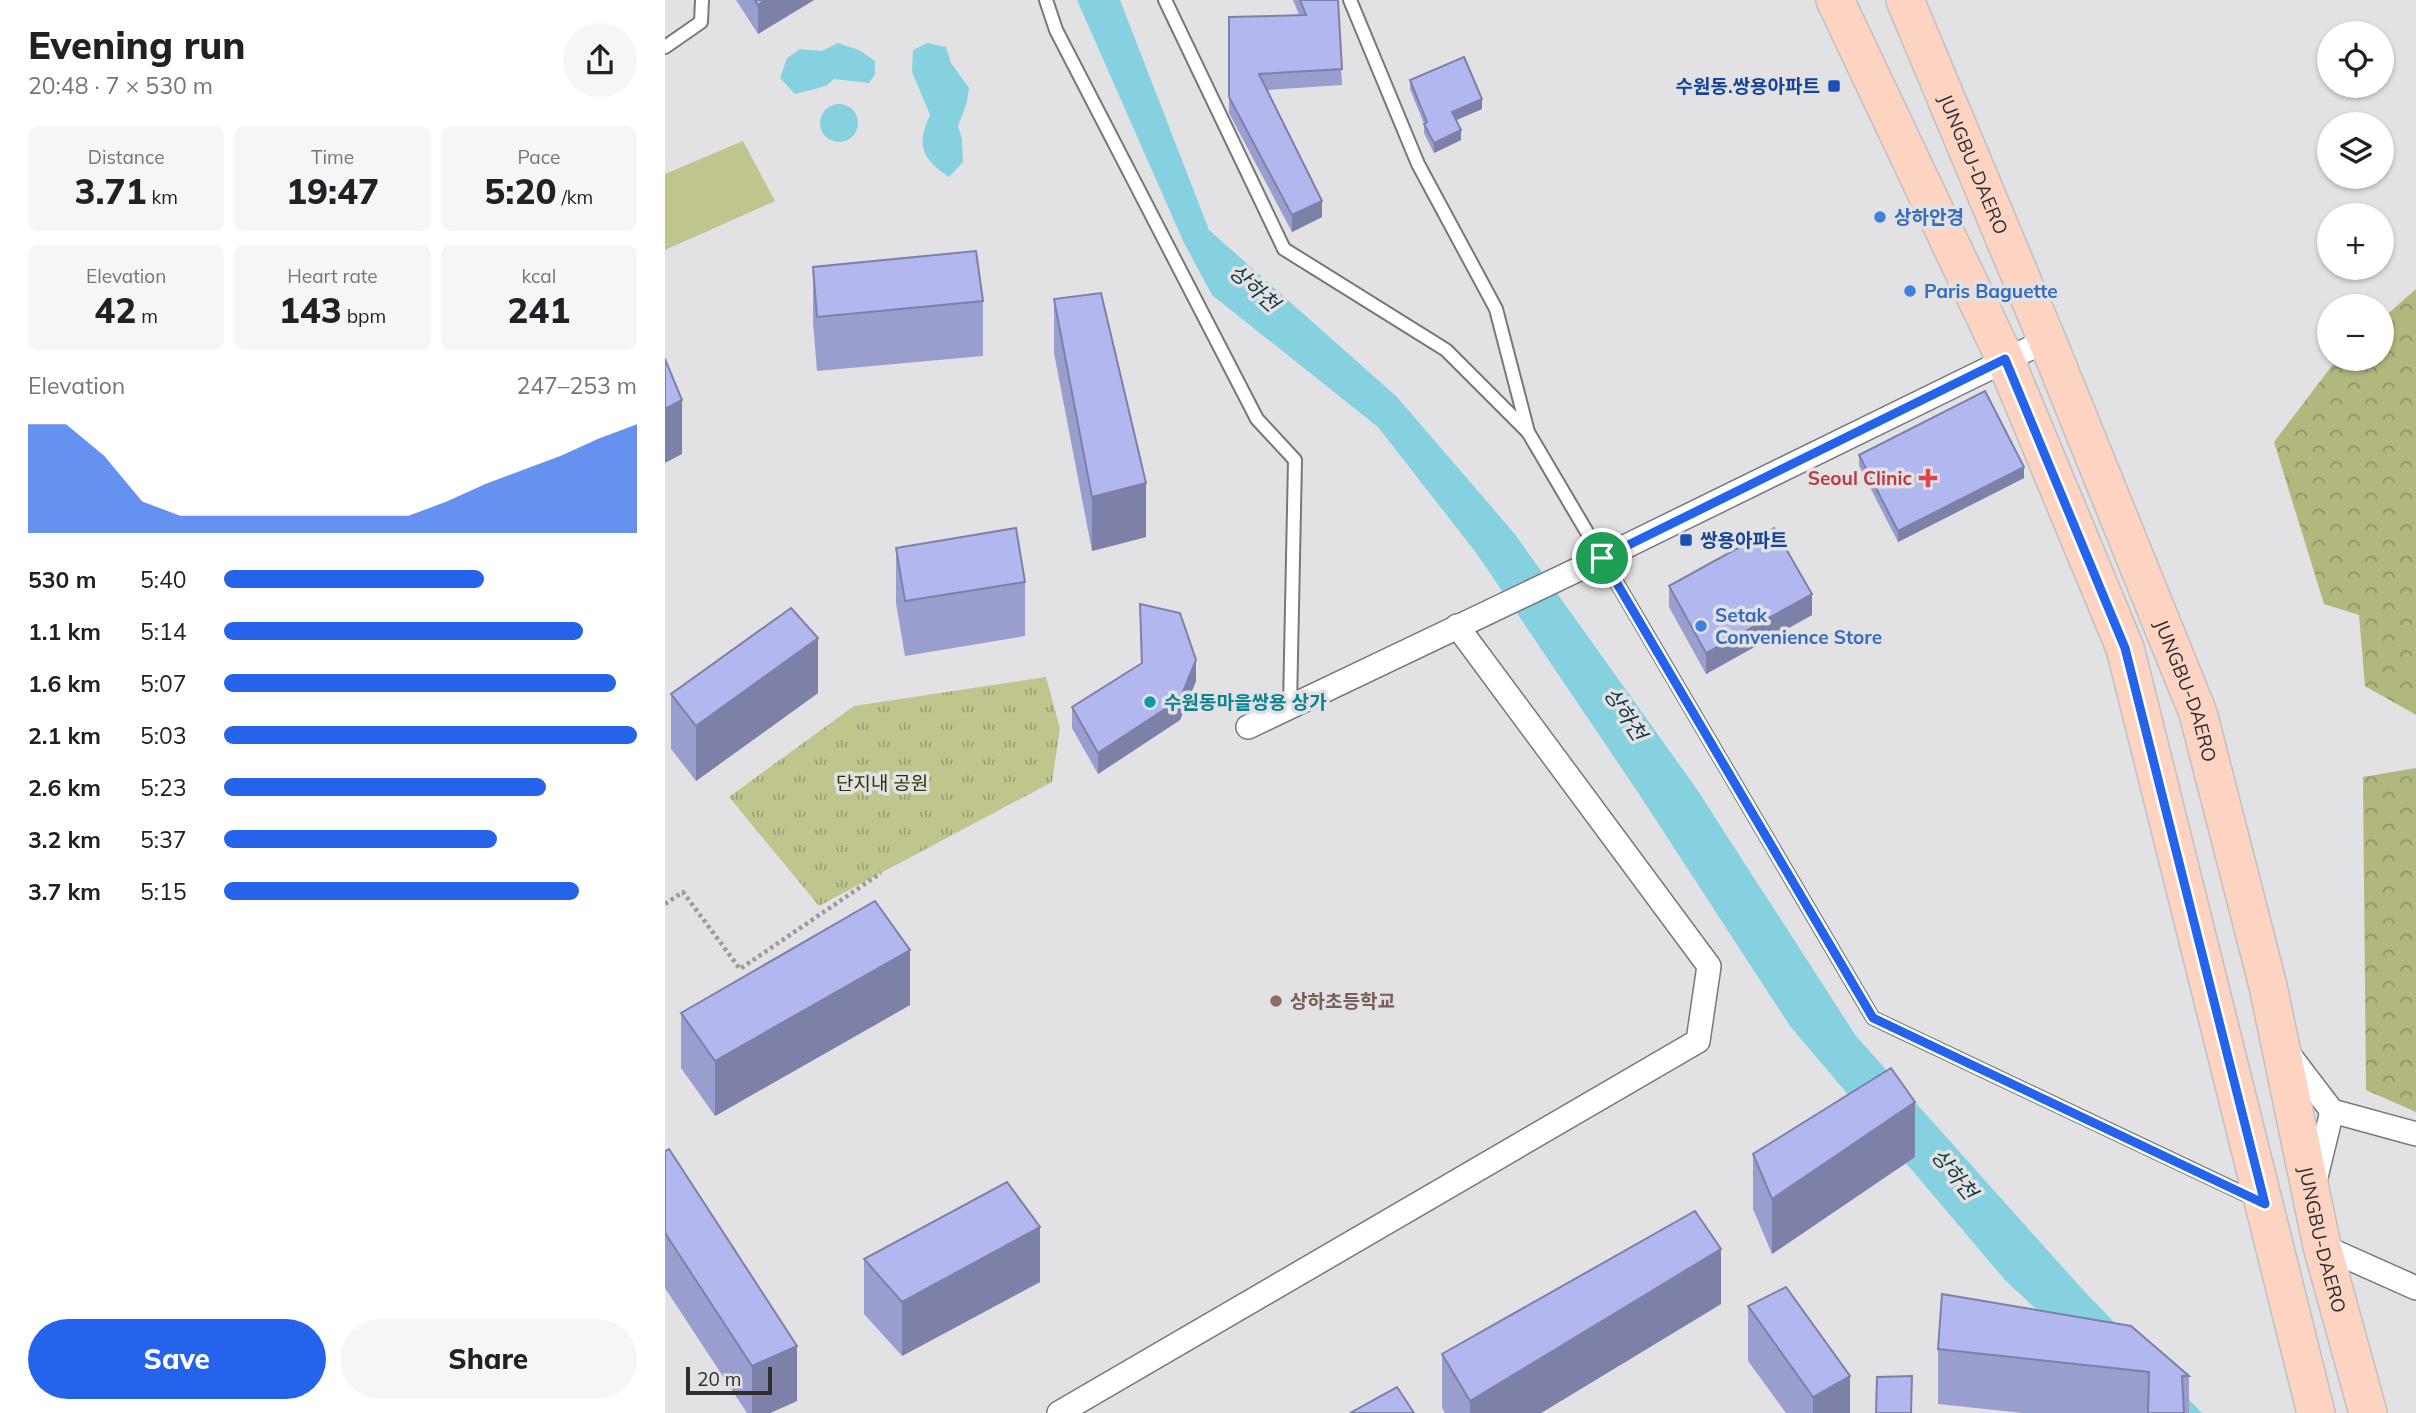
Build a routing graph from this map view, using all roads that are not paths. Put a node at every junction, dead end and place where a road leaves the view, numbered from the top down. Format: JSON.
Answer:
{"nodes":[{"id":1,"x":702,"y":0,"type":"edge"},
{"id":2,"x":1046,"y":0,"type":"edge"},
{"id":3,"x":1165,"y":0,"type":"edge"},
{"id":4,"x":1350,"y":0,"type":"edge"},
{"id":5,"x":1835,"y":0,"type":"edge"},
{"id":6,"x":1905,"y":0,"type":"edge"},
{"id":7,"x":665,"y":47,"type":"edge"},
{"id":8,"x":2047,"y":340,"type":"junction"},
{"id":9,"x":2005,"y":359,"type":"junction"},
{"id":10,"x":1528,"y":432,"type":"junction"},
{"id":11,"x":1596,"y":561,"type":"junction"},
{"id":12,"x":1457,"y":626,"type":"junction"},
{"id":13,"x":1290,"y":706,"type":"junction"},
{"id":14,"x":1248,"y":727,"type":"dead end"},
{"id":15,"x":2279,"y":1041,"type":"junction"},
{"id":16,"x":2332,"y":1111,"type":"junction"},
{"id":17,"x":2416,"y":1134,"type":"edge"},
{"id":18,"x":2312,"y":1194,"type":"junction"},
{"id":19,"x":2265,"y":1204,"type":"junction"},
{"id":20,"x":2322,"y":1246,"type":"junction"},
{"id":21,"x":2416,"y":1289,"type":"edge"},
{"id":22,"x":1059,"y":1413,"type":"edge"},
{"id":23,"x":2316,"y":1413,"type":"edge"},
{"id":24,"x":2368,"y":1413,"type":"edge"}],
"edges":[{"from":1,"to":7,"type":"lane"},
{"from":2,"to":13,"type":"lane"},
{"from":3,"to":10,"type":"lane"},
{"from":4,"to":10,"type":"lane"},
{"from":5,"to":9,"type":"main road"},
{"from":6,"to":8,"type":"main road","name":"JUNGBU-DAERO"},
{"from":8,"to":9,"type":"street"},
{"from":8,"to":15,"type":"main road","name":"JUNGBU-DAERO"},
{"from":9,"to":11,"type":"street"},
{"from":9,"to":19,"type":"main road"},
{"from":10,"to":11,"type":"lane"},
{"from":11,"to":12,"type":"street"},
{"from":11,"to":19,"type":"lane"},
{"from":12,"to":13,"type":"street"},
{"from":12,"to":22,"type":"street"},
{"from":13,"to":14,"type":"street"},
{"from":15,"to":16,"type":"street"},
{"from":15,"to":18,"type":"main road","name":"JUNGBU-DAERO"},
{"from":16,"to":17,"type":"street"},
{"from":16,"to":18,"type":"street"},
{"from":18,"to":20,"type":"main road","name":"JUNGBU-DAERO"},
{"from":19,"to":23,"type":"main road"},
{"from":20,"to":21,"type":"street"},
{"from":20,"to":24,"type":"main road","name":"JUNGBU-DAERO"}]}
